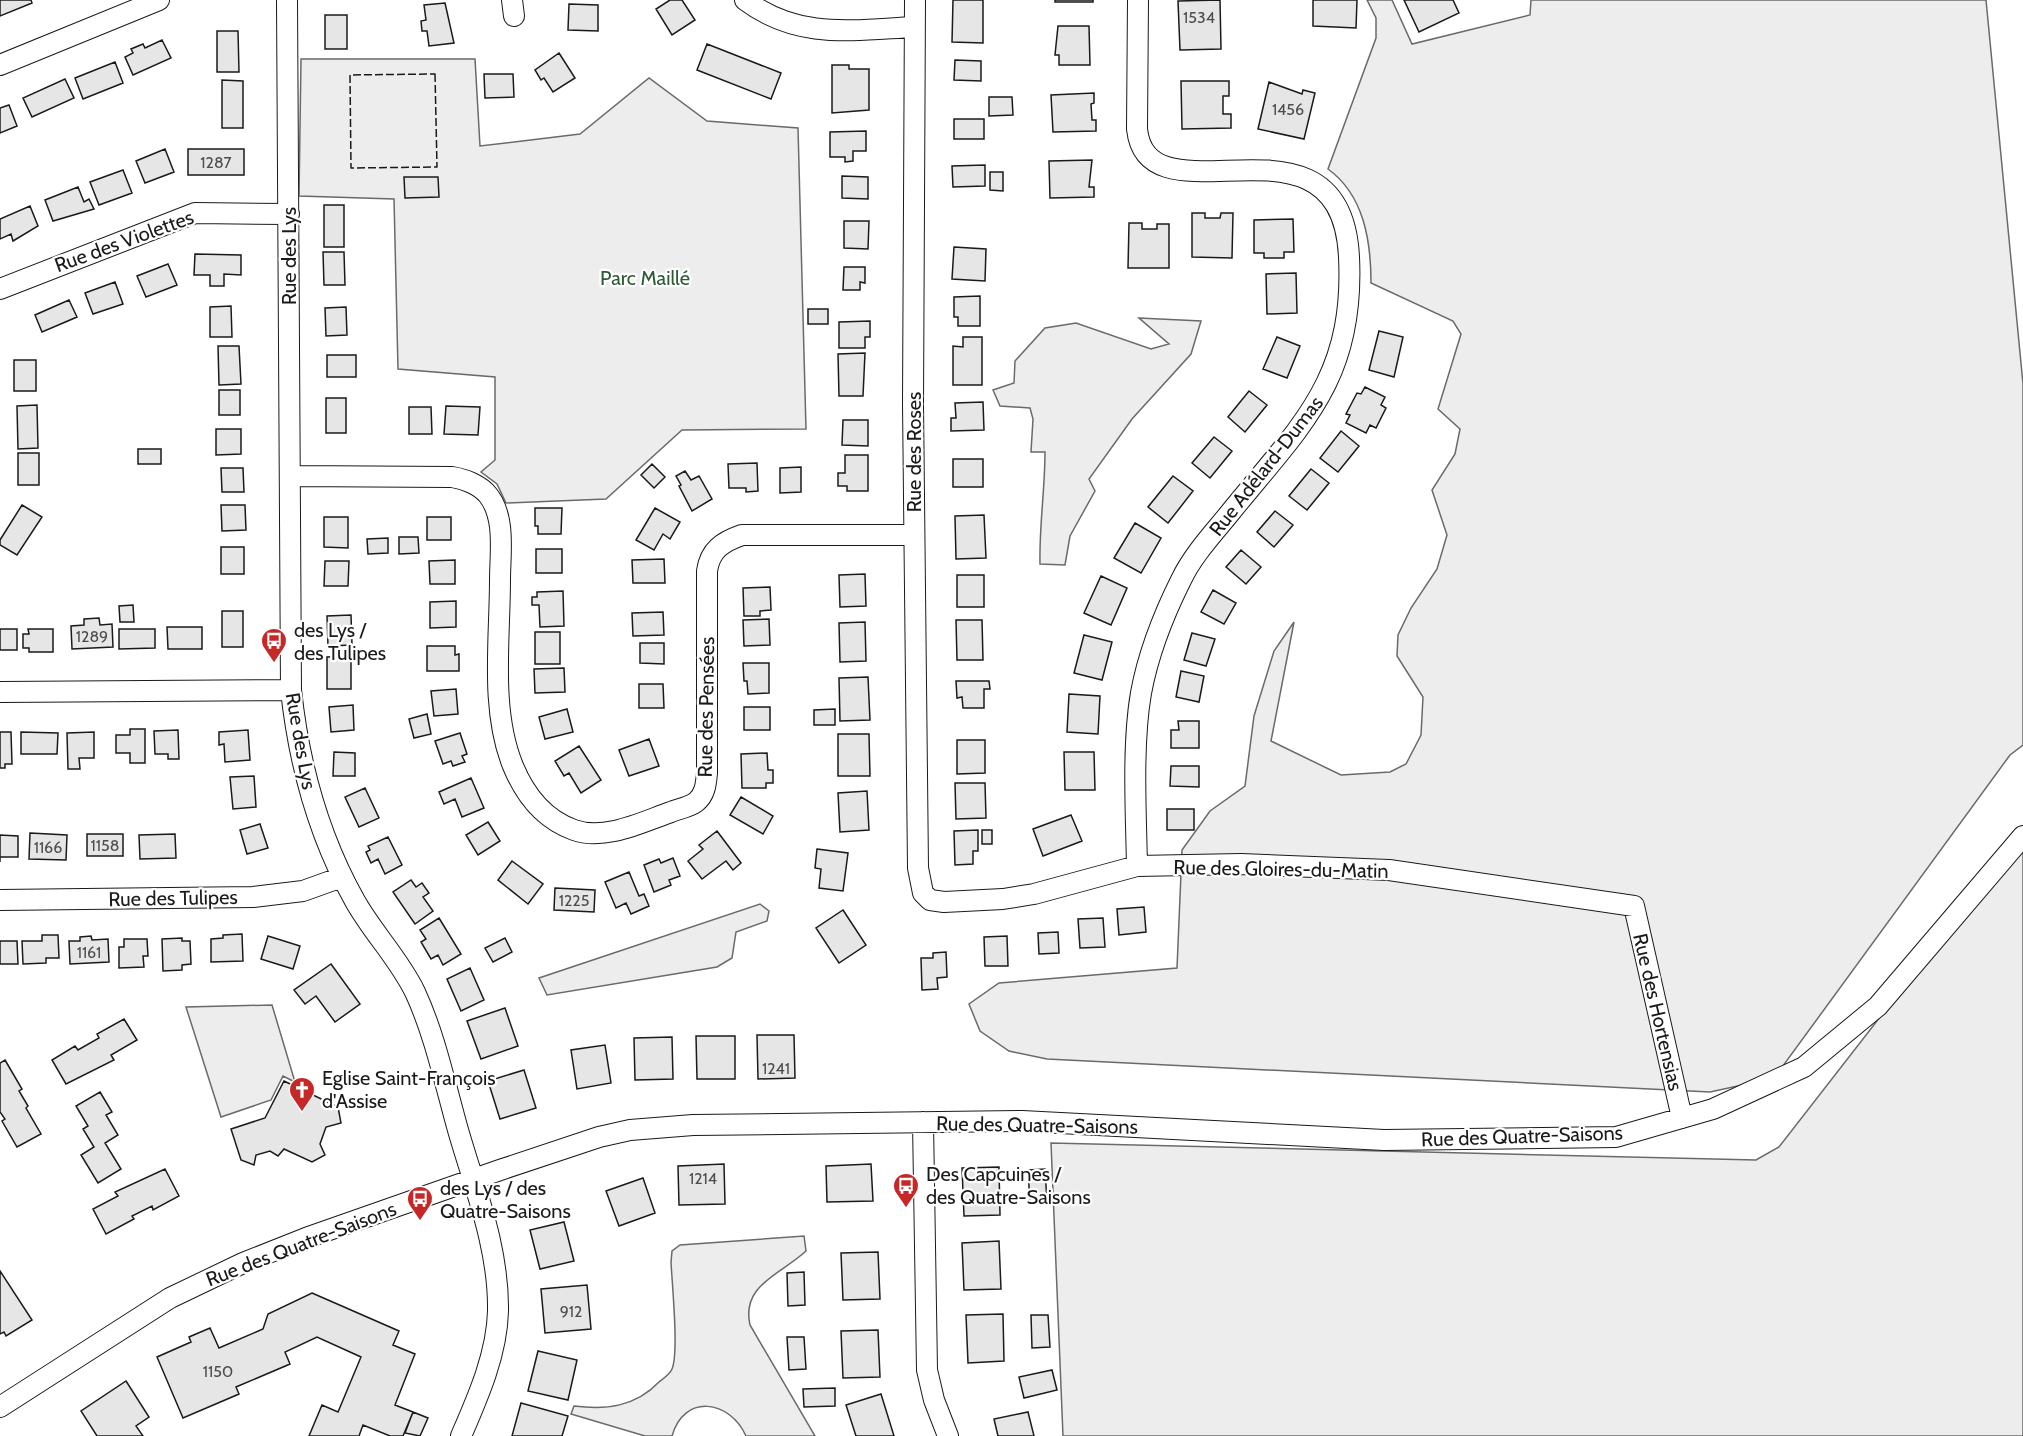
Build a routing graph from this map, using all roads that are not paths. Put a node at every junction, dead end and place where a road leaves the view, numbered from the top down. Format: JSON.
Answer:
{"nodes":[{"id":1,"x":159,"y":0,"type":"edge"},
{"id":2,"x":287,"y":0,"type":"edge"},
{"id":3,"x":745,"y":0,"type":"edge"},
{"id":4,"x":915,"y":0,"type":"edge"},
{"id":5,"x":1138,"y":0,"type":"edge"},
{"id":6,"x":914,"y":27,"type":"junction"},
{"id":7,"x":0,"y":64,"type":"edge"},
{"id":8,"x":289,"y":214,"type":"junction"},
{"id":9,"x":0,"y":289,"type":"edge"},
{"id":10,"x":290,"y":477,"type":"junction"},
{"id":11,"x":914,"y":535,"type":"junction"},
{"id":12,"x":291,"y":690,"type":"junction"},
{"id":13,"x":0,"y":692,"type":"edge"},
{"id":14,"x":2023,"y":836,"type":"edge"},
{"id":15,"x":1137,"y":866,"type":"junction"},
{"id":16,"x":342,"y":877,"type":"junction"},
{"id":17,"x":0,"y":900,"type":"edge"},
{"id":18,"x":930,"y":900,"type":"joint"},
{"id":19,"x":1634,"y":906,"type":"joint"},
{"id":20,"x":1682,"y":1118,"type":"junction"},
{"id":21,"x":923,"y":1122,"type":"junction"},
{"id":22,"x":473,"y":1180,"type":"junction"},
{"id":23,"x":0,"y":1407,"type":"edge"},
{"id":24,"x":461,"y":1436,"type":"edge"},
{"id":25,"x":948,"y":1436,"type":"edge"}],
"edges":[{"from":1,"to":7,"type":"street"},
{"from":2,"to":8,"type":"street","name":"Rue des Lys"},
{"from":3,"to":6,"type":"street"},
{"from":4,"to":6,"type":"street","name":"Rue des Roses"},
{"from":5,"to":15,"type":"street","name":"Rue Adélard-Dumas"},
{"from":6,"to":11,"type":"street","name":"Rue des Roses"},
{"from":8,"to":9,"type":"street","name":"Rue des Violettes"},
{"from":8,"to":10,"type":"street","name":"Rue des Lys"},
{"from":10,"to":11,"type":"street","name":"Rue des Pensées"},
{"from":10,"to":12,"type":"street","name":"Rue des Lys"},
{"from":11,"to":18,"type":"street","name":"Rue des Roses"},
{"from":12,"to":13,"type":"street"},
{"from":12,"to":16,"type":"street","name":"Rue des Lys"},
{"from":14,"to":20,"type":"street","name":"Rue des Quatre-Saisons"},
{"from":15,"to":18,"type":"street","name":"Rue des Gloires-du-Matin"},
{"from":15,"to":19,"type":"street","name":"Rue des Gloires-du-Matin"},
{"from":16,"to":17,"type":"street","name":"Rue des Tulipes"},
{"from":16,"to":22,"type":"street","name":"Rue des Lys"},
{"from":19,"to":20,"type":"street","name":"Rue des Hortensias"},
{"from":20,"to":21,"type":"street","name":"Rue des Quatre-Saisons"},
{"from":21,"to":22,"type":"street","name":"Rue des Quatre-Saisons"},
{"from":21,"to":25,"type":"street"},
{"from":22,"to":23,"type":"street","name":"Rue des Quatre-Saisons"},
{"from":22,"to":24,"type":"street","name":"Rue des Lys"}]}
